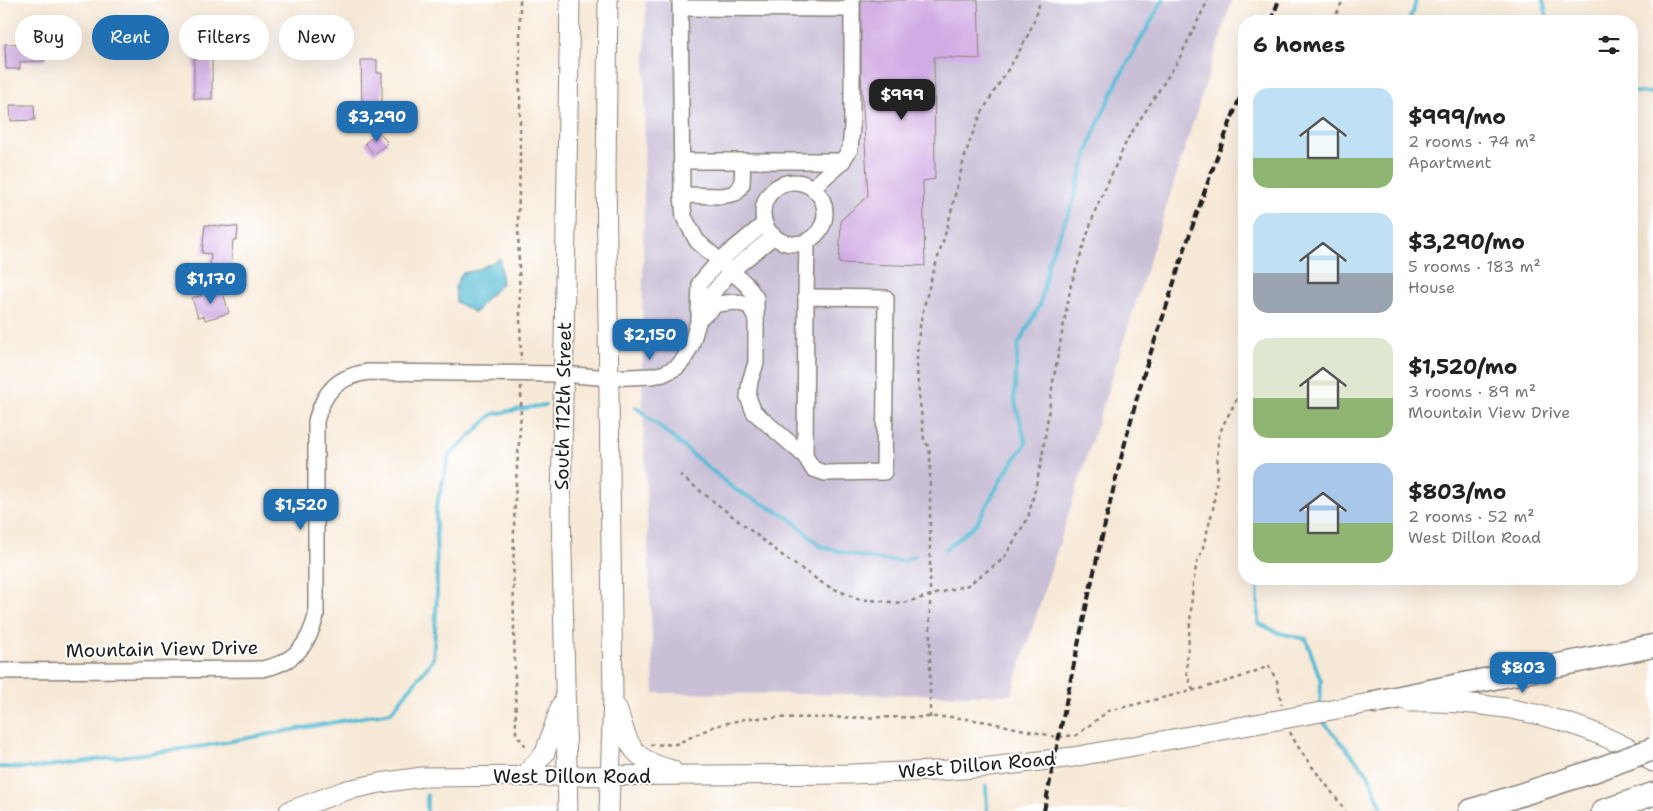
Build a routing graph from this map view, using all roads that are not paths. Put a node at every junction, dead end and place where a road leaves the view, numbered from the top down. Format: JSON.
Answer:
{"nodes":[{"id":1,"x":570,"y":0,"type":"edge"},
{"id":2,"x":608,"y":0,"type":"edge"},
{"id":3,"x":680,"y":4,"type":"edge"},
{"id":4,"x":852,"y":4,"type":"edge"},
{"id":5,"x":682,"y":160,"type":"junction"},
{"id":6,"x":743,"y":161,"type":"junction"},
{"id":7,"x":843,"y":161,"type":"junction"},
{"id":8,"x":812,"y":188,"type":"junction"},
{"id":9,"x":682,"y":195,"type":"junction"},
{"id":10,"x":764,"y":224,"type":"junction"},
{"id":11,"x":774,"y":236,"type":"junction"},
{"id":12,"x":807,"y":241,"type":"junction"},
{"id":13,"x":719,"y":261,"type":"junction"},
{"id":14,"x":731,"y":271,"type":"junction"},
{"id":15,"x":806,"y":297,"type":"junction"},
{"id":16,"x":699,"y":319,"type":"junction"},
{"id":17,"x":756,"y":320,"type":"junction"},
{"id":18,"x":563,"y":374,"type":"junction"},
{"id":19,"x":609,"y":378,"type":"junction"},
{"id":20,"x":805,"y":456,"type":"junction"},
{"id":21,"x":1653,"y":646,"type":"edge"},
{"id":22,"x":0,"y":671,"type":"edge"},
{"id":23,"x":565,"y":689,"type":"junction"},
{"id":24,"x":613,"y":695,"type":"junction"},
{"id":25,"x":1375,"y":702,"type":"junction"},
{"id":26,"x":1653,"y":749,"type":"edge"},
{"id":27,"x":1653,"y":762,"type":"edge"},
{"id":28,"x":610,"y":774,"type":"junction"},
{"id":29,"x":568,"y":775,"type":"junction"},
{"id":30,"x":690,"y":775,"type":"junction"},
{"id":31,"x":524,"y":776,"type":"junction"},
{"id":32,"x":1645,"y":797,"type":"edge"},
{"id":33,"x":290,"y":811,"type":"edge"},
{"id":34,"x":568,"y":811,"type":"edge"},
{"id":35,"x":609,"y":811,"type":"edge"},
{"id":36,"x":1470,"y":811,"type":"edge"},
{"id":37,"x":1603,"y":811,"type":"edge"}],
"edges":[{"from":1,"to":18,"type":"main road","name":"South 112th Street"},
{"from":2,"to":19,"type":"main road"},
{"from":3,"to":4,"type":"street"},
{"from":3,"to":5,"type":"street"},
{"from":4,"to":7,"type":"street"},
{"from":5,"to":6,"type":"street"},
{"from":5,"to":9,"type":"street"},
{"from":6,"to":7,"type":"street"},
{"from":6,"to":9,"type":"street"},
{"from":7,"to":8,"type":"street"},
{"from":8,"to":10,"type":"street"},
{"from":8,"to":12,"type":"street"},
{"from":9,"to":13,"type":"street"},
{"from":10,"to":11,"type":"street"},
{"from":10,"to":13,"type":"street"},
{"from":11,"to":12,"type":"street"},
{"from":11,"to":14,"type":"street"},
{"from":12,"to":15,"type":"street"},
{"from":13,"to":14,"type":"street"},
{"from":13,"to":16,"type":"street"},
{"from":14,"to":16,"type":"street"},
{"from":14,"to":17,"type":"street"},
{"from":15,"to":20,"type":"street"},
{"from":15,"to":20,"type":"street"},
{"from":16,"to":17,"type":"street"},
{"from":16,"to":19,"type":"street","name":"Mountain View Drive"},
{"from":17,"to":20,"type":"street"},
{"from":18,"to":19,"type":"street","name":"Mountain View Drive"},
{"from":18,"to":22,"type":"street","name":"Mountain View Drive"},
{"from":18,"to":23,"type":"main road","name":"South 112th Street"},
{"from":19,"to":24,"type":"main road"},
{"from":21,"to":25,"type":"highway"},
{"from":23,"to":29,"type":"main road","name":"South 112th Street"},
{"from":23,"to":31,"type":"main road"},
{"from":24,"to":28,"type":"main road"},
{"from":24,"to":30,"type":"main road"},
{"from":25,"to":27,"type":"main road","name":"West Dillon Road"},
{"from":25,"to":30,"type":"main road","name":"West Dillon Road","bridge":true},
{"from":26,"to":36,"type":"highway","bridge":true},
{"from":28,"to":29,"type":"main road","name":"West Dillon Road"},
{"from":28,"to":30,"type":"main road","name":"West Dillon Road"},
{"from":28,"to":35,"type":"main road"},
{"from":29,"to":31,"type":"main road","name":"West Dillon Road"},
{"from":29,"to":34,"type":"main road","name":"South 112th Street"},
{"from":31,"to":33,"type":"main road","name":"West Dillon Road"},
{"from":32,"to":37,"type":"highway"}]}
